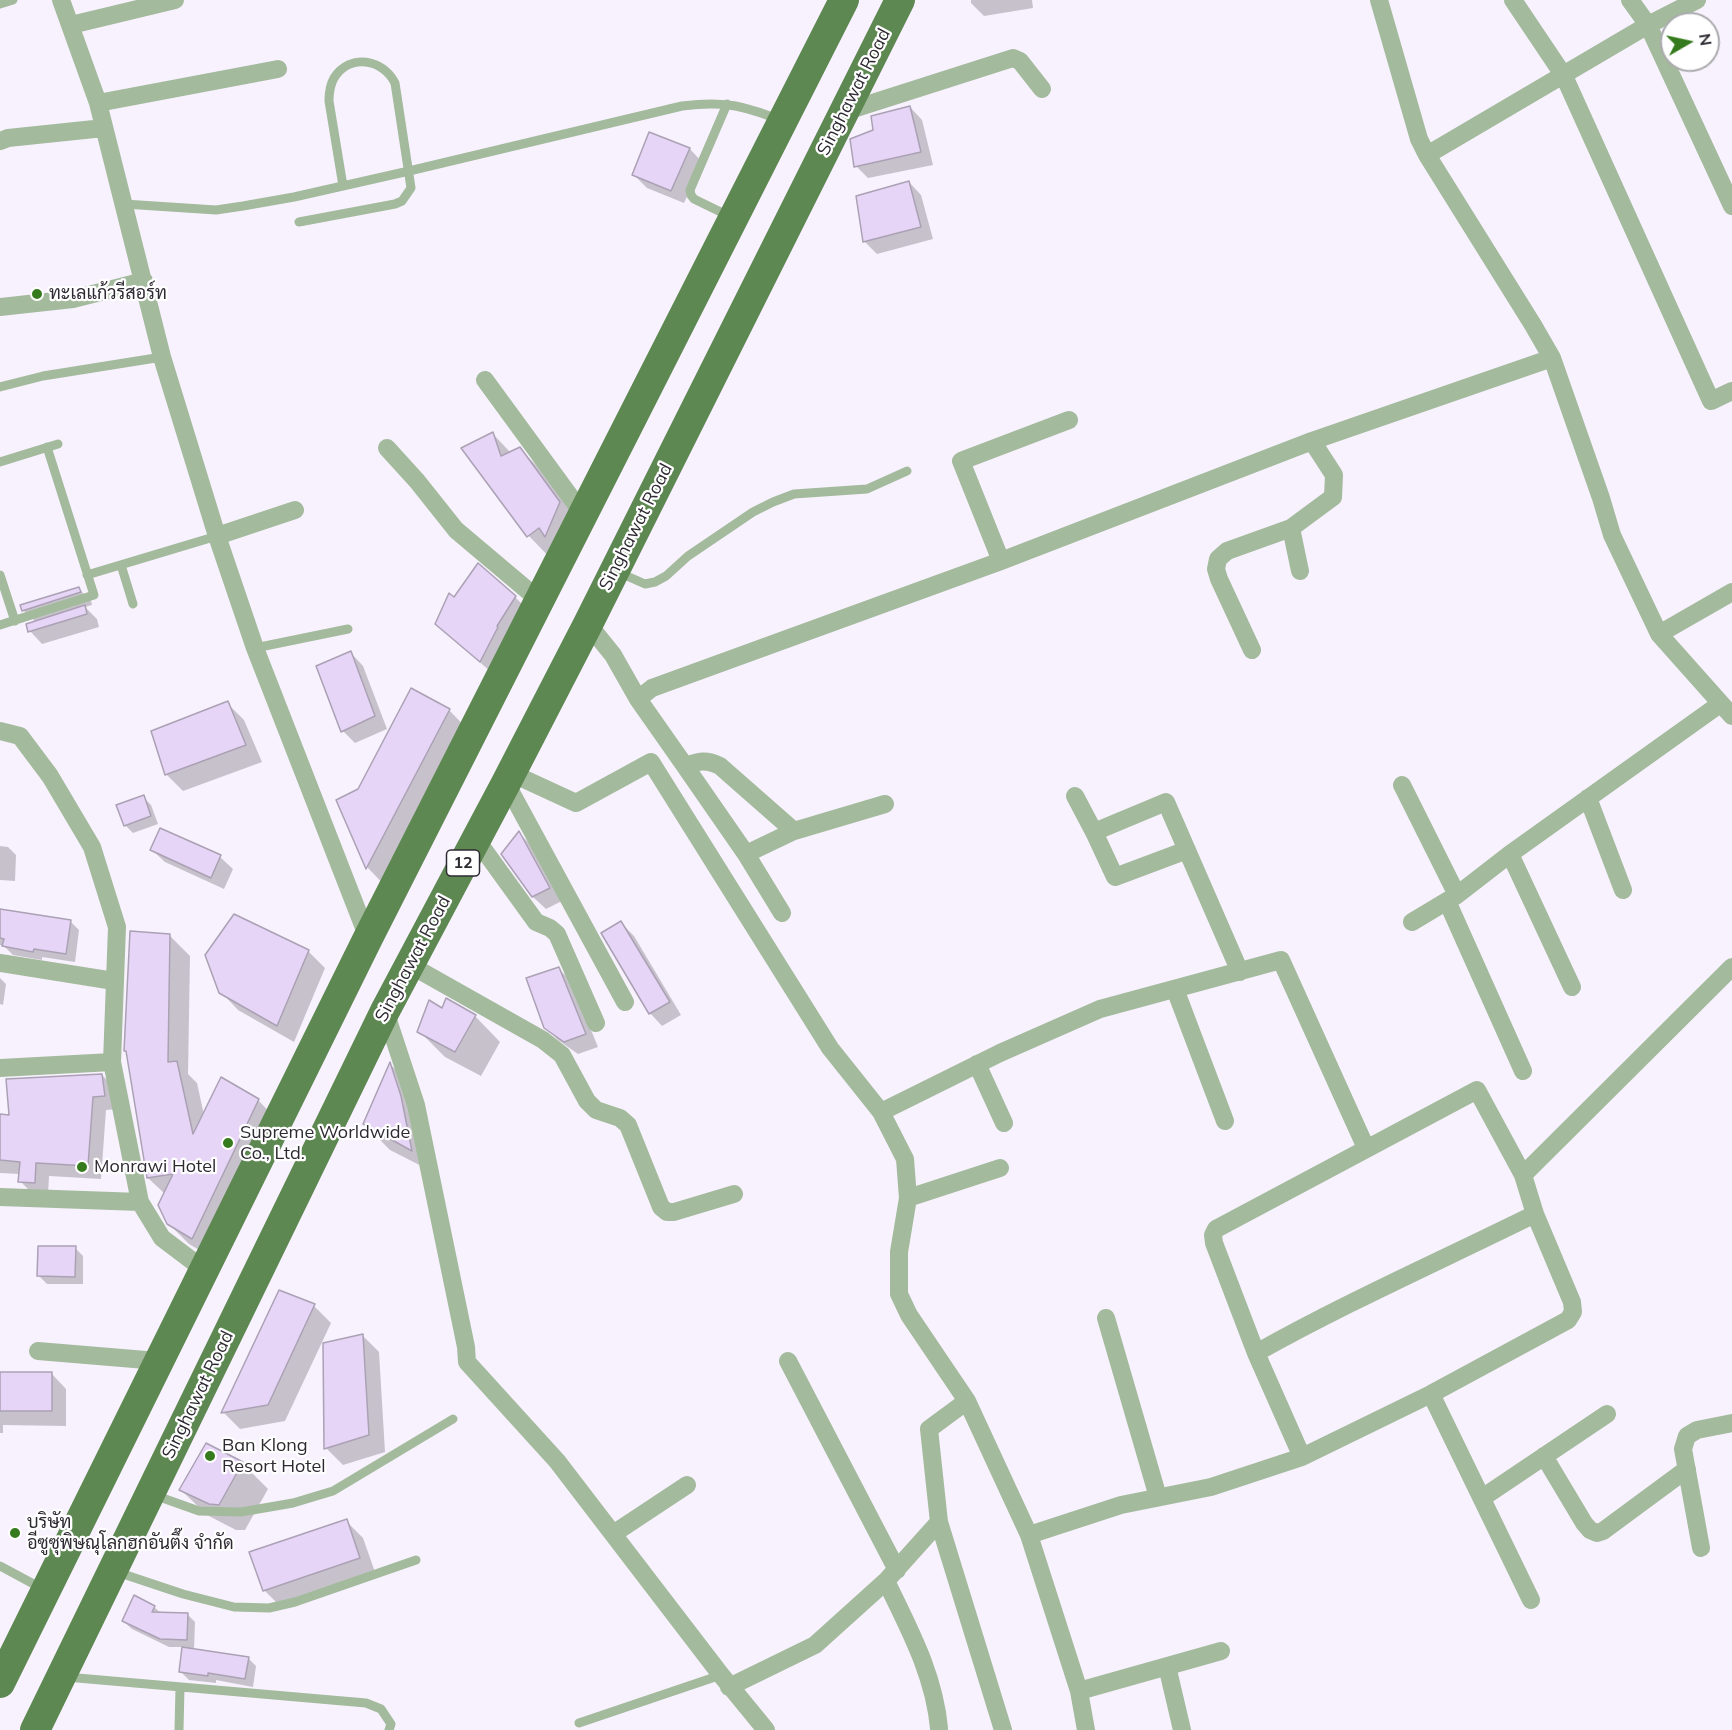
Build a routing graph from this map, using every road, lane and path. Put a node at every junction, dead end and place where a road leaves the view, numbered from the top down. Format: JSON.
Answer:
{"nodes":[{"id":1,"x":13,"y":0,"type":"edge"},
{"id":2,"x":61,"y":0,"type":"edge"},
{"id":3,"x":175,"y":0,"type":"edge"},
{"id":4,"x":844,"y":0,"type":"edge"},
{"id":5,"x":900,"y":0,"type":"edge"},
{"id":6,"x":1379,"y":0,"type":"edge"},
{"id":7,"x":1513,"y":0,"type":"edge"},
{"id":8,"x":1630,"y":0,"type":"edge"},
{"id":9,"x":1697,"y":0,"type":"edge"},
{"id":10,"x":0,"y":4,"type":"edge"},
{"id":11,"x":71,"y":25,"type":"junction"},
{"id":12,"x":1648,"y":25,"type":"junction"},
{"id":13,"x":278,"y":69,"type":"dead end"},
{"id":14,"x":1564,"y":76,"type":"junction"},
{"id":15,"x":1042,"y":89,"type":"dead end"},
{"id":16,"x":98,"y":103,"type":"junction"},
{"id":17,"x":727,"y":104,"type":"junction"},
{"id":18,"x":844,"y":112,"type":"junction"},
{"id":19,"x":782,"y":121,"type":"junction"},
{"id":20,"x":104,"y":128,"type":"junction"},
{"id":21,"x":0,"y":141,"type":"edge"},
{"id":22,"x":1427,"y":155,"type":"junction"},
{"id":23,"x":409,"y":171,"type":"junction"},
{"id":24,"x":343,"y":186,"type":"junction"},
{"id":25,"x":124,"y":204,"type":"junction"},
{"id":26,"x":1732,"y":206,"type":"edge"},
{"id":27,"x":733,"y":219,"type":"junction"},
{"id":28,"x":299,"y":222,"type":"dead end"},
{"id":29,"x":144,"y":281,"type":"junction"},
{"id":30,"x":0,"y":307,"type":"edge"},
{"id":31,"x":162,"y":357,"type":"junction"},
{"id":32,"x":1552,"y":358,"type":"junction"},
{"id":33,"x":485,"y":380,"type":"dead end"},
{"id":34,"x":0,"y":387,"type":"edge"},
{"id":35,"x":1732,"y":391,"type":"edge"},
{"id":36,"x":1069,"y":420,"type":"dead end"},
{"id":37,"x":1312,"y":441,"type":"junction"},
{"id":38,"x":58,"y":444,"type":"dead end"},
{"id":39,"x":47,"y":447,"type":"junction"},
{"id":40,"x":387,"y":448,"type":"dead end"},
{"id":41,"x":0,"y":462,"type":"edge"},
{"id":42,"x":907,"y":471,"type":"dead end"},
{"id":43,"x":295,"y":510,"type":"dead end"},
{"id":44,"x":583,"y":514,"type":"junction"},
{"id":45,"x":1291,"y":528,"type":"junction"},
{"id":46,"x":217,"y":536,"type":"junction"},
{"id":47,"x":1001,"y":561,"type":"junction"},
{"id":48,"x":121,"y":565,"type":"junction"},
{"id":49,"x":615,"y":571,"type":"junction"},
{"id":50,"x":1300,"y":571,"type":"dead end"},
{"id":51,"x":0,"y":575,"type":"edge"},
{"id":52,"x":87,"y":575,"type":"junction"},
{"id":53,"x":1732,"y":592,"type":"edge"},
{"id":54,"x":540,"y":600,"type":"junction"},
{"id":55,"x":133,"y":604,"type":"dead end"},
{"id":56,"x":15,"y":621,"type":"junction"},
{"id":57,"x":588,"y":624,"type":"junction"},
{"id":58,"x":0,"y":626,"type":"edge"},
{"id":59,"x":348,"y":629,"type":"dead end"},
{"id":60,"x":1659,"y":634,"type":"junction"},
{"id":61,"x":255,"y":648,"type":"junction"},
{"id":62,"x":1252,"y":651,"type":"dead end"},
{"id":63,"x":638,"y":699,"type":"junction"},
{"id":64,"x":1726,"y":710,"type":"edge"},
{"id":65,"x":0,"y":731,"type":"edge"},
{"id":66,"x":685,"y":766,"type":"junction"},
{"id":67,"x":509,"y":778,"type":"junction"},
{"id":68,"x":1402,"y":785,"type":"dead end"},
{"id":69,"x":1075,"y":796,"type":"dead end"},
{"id":70,"x":1588,"y":798,"type":"junction"},
{"id":71,"x":885,"y":804,"type":"dead end"},
{"id":72,"x":794,"y":831,"type":"junction"},
{"id":73,"x":1094,"y":832,"type":"junction"},
{"id":74,"x":476,"y":839,"type":"junction"},
{"id":75,"x":1187,"y":850,"type":"junction"},
{"id":76,"x":746,"y":854,"type":"junction"},
{"id":77,"x":1510,"y":854,"type":"junction"},
{"id":78,"x":1623,"y":890,"type":"dead end"},
{"id":79,"x":1452,"y":898,"type":"junction"},
{"id":80,"x":783,"y":914,"type":"dead end"},
{"id":81,"x":1412,"y":922,"type":"dead end"},
{"id":82,"x":368,"y":938,"type":"junction"},
{"id":83,"x":0,"y":963,"type":"edge"},
{"id":84,"x":410,"y":965,"type":"junction"},
{"id":85,"x":1732,"y":967,"type":"edge"},
{"id":86,"x":1240,"y":972,"type":"junction"},
{"id":87,"x":114,"y":981,"type":"junction"},
{"id":88,"x":1572,"y":987,"type":"dead end"},
{"id":89,"x":1175,"y":989,"type":"junction"},
{"id":90,"x":625,"y":1002,"type":"dead end"},
{"id":91,"x":385,"y":1011,"type":"junction"},
{"id":92,"x":596,"y":1023,"type":"dead end"},
{"id":93,"x":112,"y":1062,"type":"junction"},
{"id":94,"x":977,"y":1064,"type":"junction"},
{"id":95,"x":0,"y":1068,"type":"edge"},
{"id":96,"x":1523,"y":1071,"type":"dead end"},
{"id":97,"x":881,"y":1112,"type":"junction"},
{"id":98,"x":1225,"y":1121,"type":"dead end"},
{"id":99,"x":1004,"y":1123,"type":"dead end"},
{"id":100,"x":1366,"y":1148,"type":"junction"},
{"id":101,"x":1000,"y":1168,"type":"dead end"},
{"id":102,"x":1523,"y":1175,"type":"junction"},
{"id":103,"x":734,"y":1194,"type":"dead end"},
{"id":104,"x":0,"y":1197,"type":"edge"},
{"id":105,"x":908,"y":1198,"type":"junction"},
{"id":106,"x":140,"y":1202,"type":"junction"},
{"id":107,"x":1535,"y":1214,"type":"junction"},
{"id":108,"x":203,"y":1269,"type":"junction"},
{"id":109,"x":1106,"y":1318,"type":"dead end"},
{"id":110,"x":38,"y":1351,"type":"dead end"},
{"id":111,"x":1256,"y":1353,"type":"junction"},
{"id":112,"x":158,"y":1361,"type":"junction"},
{"id":113,"x":788,"y":1361,"type":"dead end"},
{"id":114,"x":1431,"y":1394,"type":"junction"},
{"id":115,"x":967,"y":1401,"type":"junction"},
{"id":116,"x":1607,"y":1414,"type":"dead end"},
{"id":117,"x":453,"y":1419,"type":"dead end"},
{"id":118,"x":1732,"y":1424,"type":"edge"},
{"id":119,"x":1544,"y":1456,"type":"junction"},
{"id":120,"x":1302,"y":1457,"type":"junction"},
{"id":121,"x":1687,"y":1469,"type":"junction"},
{"id":122,"x":687,"y":1485,"type":"dead end"},
{"id":123,"x":150,"y":1493,"type":"junction"},
{"id":124,"x":1158,"y":1497,"type":"junction"},
{"id":125,"x":1482,"y":1498,"type":"junction"},
{"id":126,"x":939,"y":1522,"type":"junction"},
{"id":127,"x":613,"y":1534,"type":"junction"},
{"id":128,"x":1029,"y":1535,"type":"junction"},
{"id":129,"x":1701,"y":1548,"type":"dead end"},
{"id":130,"x":416,"y":1560,"type":"dead end"},
{"id":131,"x":0,"y":1566,"type":"edge"},
{"id":132,"x":112,"y":1570,"type":"junction"},
{"id":133,"x":891,"y":1575,"type":"junction"},
{"id":134,"x":46,"y":1591,"type":"junction"},
{"id":135,"x":1531,"y":1600,"type":"dead end"},
{"id":136,"x":1221,"y":1651,"type":"dead end"},
{"id":137,"x":1167,"y":1666,"type":"junction"},
{"id":138,"x":60,"y":1677,"type":"junction"},
{"id":139,"x":725,"y":1681,"type":"junction"},
{"id":140,"x":0,"y":1683,"type":"edge"},
{"id":141,"x":180,"y":1687,"type":"junction"},
{"id":142,"x":1079,"y":1691,"type":"junction"},
{"id":143,"x":579,"y":1723,"type":"dead end"},
{"id":144,"x":939,"y":1728,"type":"dead end"},
{"id":145,"x":35,"y":1730,"type":"edge"},
{"id":146,"x":179,"y":1730,"type":"edge"},
{"id":147,"x":389,"y":1730,"type":"edge"},
{"id":148,"x":766,"y":1730,"type":"edge"},
{"id":149,"x":1003,"y":1730,"type":"edge"},
{"id":150,"x":1086,"y":1730,"type":"edge"},
{"id":151,"x":1182,"y":1730,"type":"edge"}],
"edges":[{"from":1,"to":10,"type":"lane"},
{"from":2,"to":11,"type":"street"},
{"from":3,"to":11,"type":"street"},
{"from":4,"to":19,"type":"main road"},
{"from":5,"to":18,"type":"main road","name":"Singhawat Road","number":"12"},
{"from":6,"to":22,"type":"street"},
{"from":7,"to":14,"type":"street"},
{"from":8,"to":12,"type":"street"},
{"from":9,"to":12,"type":"street"},
{"from":11,"to":16,"type":"street"},
{"from":12,"to":14,"type":"street"},
{"from":12,"to":26,"type":"street"},
{"from":13,"to":16,"type":"street"},
{"from":14,"to":22,"type":"street"},
{"from":14,"to":35,"type":"street"},
{"from":15,"to":18,"type":"street"},
{"from":16,"to":20,"type":"street"},
{"from":17,"to":19,"type":"lane"},
{"from":17,"to":23,"type":"lane"},
{"from":17,"to":27,"type":"lane"},
{"from":18,"to":49,"type":"main road","name":"Singhawat Road","number":"12"},
{"from":19,"to":27,"type":"main road"},
{"from":20,"to":21,"type":"street"},
{"from":20,"to":25,"type":"street"},
{"from":22,"to":32,"type":"street"},
{"from":23,"to":24,"type":"lane"},
{"from":23,"to":24,"type":"lane"},
{"from":23,"to":28,"type":"lane"},
{"from":24,"to":25,"type":"lane"},
{"from":25,"to":29,"type":"street"},
{"from":27,"to":44,"type":"main road"},
{"from":29,"to":30,"type":"street"},
{"from":29,"to":31,"type":"street"},
{"from":31,"to":34,"type":"lane"},
{"from":31,"to":46,"type":"street"},
{"from":32,"to":37,"type":"street"},
{"from":32,"to":60,"type":"street"},
{"from":33,"to":44,"type":"street"},
{"from":36,"to":47,"type":"street"},
{"from":37,"to":45,"type":"street"},
{"from":37,"to":47,"type":"street"},
{"from":38,"to":39,"type":"lane"},
{"from":39,"to":41,"type":"lane"},
{"from":39,"to":52,"type":"lane"},
{"from":40,"to":54,"type":"street"},
{"from":42,"to":49,"type":"lane"},
{"from":43,"to":46,"type":"street"},
{"from":44,"to":54,"type":"main road"},
{"from":45,"to":50,"type":"street"},
{"from":45,"to":62,"type":"street"},
{"from":46,"to":48,"type":"lane"},
{"from":46,"to":61,"type":"street"},
{"from":47,"to":63,"type":"street"},
{"from":48,"to":52,"type":"lane"},
{"from":48,"to":55,"type":"lane"},
{"from":49,"to":57,"type":"main road","name":"Singhawat Road","number":"12"},
{"from":51,"to":56,"type":"lane"},
{"from":52,"to":56,"type":"lane"},
{"from":53,"to":60,"type":"street"},
{"from":54,"to":82,"type":"main road"},
{"from":56,"to":58,"type":"lane"},
{"from":57,"to":63,"type":"street"},
{"from":57,"to":67,"type":"main road","name":"Singhawat Road","number":"12"},
{"from":59,"to":61,"type":"lane"},
{"from":60,"to":64,"type":"street"},
{"from":61,"to":82,"type":"street"},
{"from":63,"to":66,"type":"street"},
{"from":64,"to":70,"type":"street"},
{"from":65,"to":87,"type":"street"},
{"from":66,"to":72,"type":"street"},
{"from":66,"to":76,"type":"street"},
{"from":67,"to":74,"type":"main road","name":"Singhawat Road","number":"12"},
{"from":67,"to":90,"type":"street"},
{"from":67,"to":97,"type":"street"},
{"from":68,"to":79,"type":"street"},
{"from":69,"to":73,"type":"street"},
{"from":70,"to":77,"type":"street"},
{"from":70,"to":78,"type":"street"},
{"from":71,"to":72,"type":"street"},
{"from":72,"to":76,"type":"street"},
{"from":73,"to":75,"type":"street"},
{"from":73,"to":75,"type":"street"},
{"from":74,"to":84,"type":"main road","name":"Singhawat Road","number":"12"},
{"from":74,"to":92,"type":"street"},
{"from":75,"to":86,"type":"street"},
{"from":76,"to":80,"type":"street"},
{"from":77,"to":79,"type":"street"},
{"from":77,"to":88,"type":"street"},
{"from":79,"to":81,"type":"street"},
{"from":79,"to":96,"type":"street"},
{"from":82,"to":108,"type":"main road"},
{"from":83,"to":87,"type":"street"},
{"from":84,"to":91,"type":"main road","name":"Singhawat Road","number":"12"},
{"from":84,"to":103,"type":"street"},
{"from":85,"to":102,"type":"street"},
{"from":86,"to":89,"type":"street"},
{"from":86,"to":100,"type":"street"},
{"from":87,"to":93,"type":"street"},
{"from":89,"to":94,"type":"street"},
{"from":89,"to":98,"type":"street"},
{"from":91,"to":123,"type":"main road","name":"Singhawat Road","number":"12"},
{"from":91,"to":127,"type":"street"},
{"from":93,"to":95,"type":"street"},
{"from":93,"to":106,"type":"street"},
{"from":94,"to":97,"type":"street"},
{"from":94,"to":99,"type":"street"},
{"from":97,"to":105,"type":"street"},
{"from":100,"to":102,"type":"street"},
{"from":100,"to":111,"type":"street"},
{"from":101,"to":105,"type":"street"},
{"from":102,"to":107,"type":"street"},
{"from":104,"to":106,"type":"street"},
{"from":105,"to":115,"type":"street"},
{"from":106,"to":108,"type":"street"},
{"from":107,"to":111,"type":"street"},
{"from":107,"to":114,"type":"street"},
{"from":108,"to":112,"type":"main road"},
{"from":109,"to":124,"type":"street"},
{"from":110,"to":112,"type":"street"},
{"from":111,"to":120,"type":"street"},
{"from":112,"to":134,"type":"main road"},
{"from":113,"to":133,"type":"street"},
{"from":114,"to":120,"type":"street"},
{"from":114,"to":125,"type":"street"},
{"from":115,"to":126,"type":"street"},
{"from":115,"to":128,"type":"street"},
{"from":116,"to":119,"type":"street"},
{"from":117,"to":123,"type":"lane"},
{"from":118,"to":121,"type":"street"},
{"from":119,"to":121,"type":"street"},
{"from":119,"to":125,"type":"street"},
{"from":120,"to":124,"type":"street"},
{"from":121,"to":129,"type":"street"},
{"from":122,"to":127,"type":"street"},
{"from":123,"to":132,"type":"main road","name":"Singhawat Road","number":"12"},
{"from":124,"to":128,"type":"street"},
{"from":125,"to":135,"type":"street"},
{"from":126,"to":133,"type":"street"},
{"from":126,"to":149,"type":"street"},
{"from":127,"to":139,"type":"street"},
{"from":128,"to":142,"type":"street"},
{"from":130,"to":132,"type":"lane"},
{"from":131,"to":134,"type":"lane"},
{"from":132,"to":138,"type":"main road","name":"Singhawat Road","number":"12"},
{"from":133,"to":139,"type":"street"},
{"from":133,"to":144,"type":"street"},
{"from":134,"to":140,"type":"main road"},
{"from":136,"to":137,"type":"street"},
{"from":137,"to":142,"type":"street"},
{"from":137,"to":151,"type":"street"},
{"from":138,"to":141,"type":"lane"},
{"from":138,"to":145,"type":"main road","name":"Singhawat Road","number":"12"},
{"from":139,"to":143,"type":"lane"},
{"from":139,"to":148,"type":"street"},
{"from":141,"to":146,"type":"lane"},
{"from":141,"to":147,"type":"lane"},
{"from":142,"to":150,"type":"street"}]}
